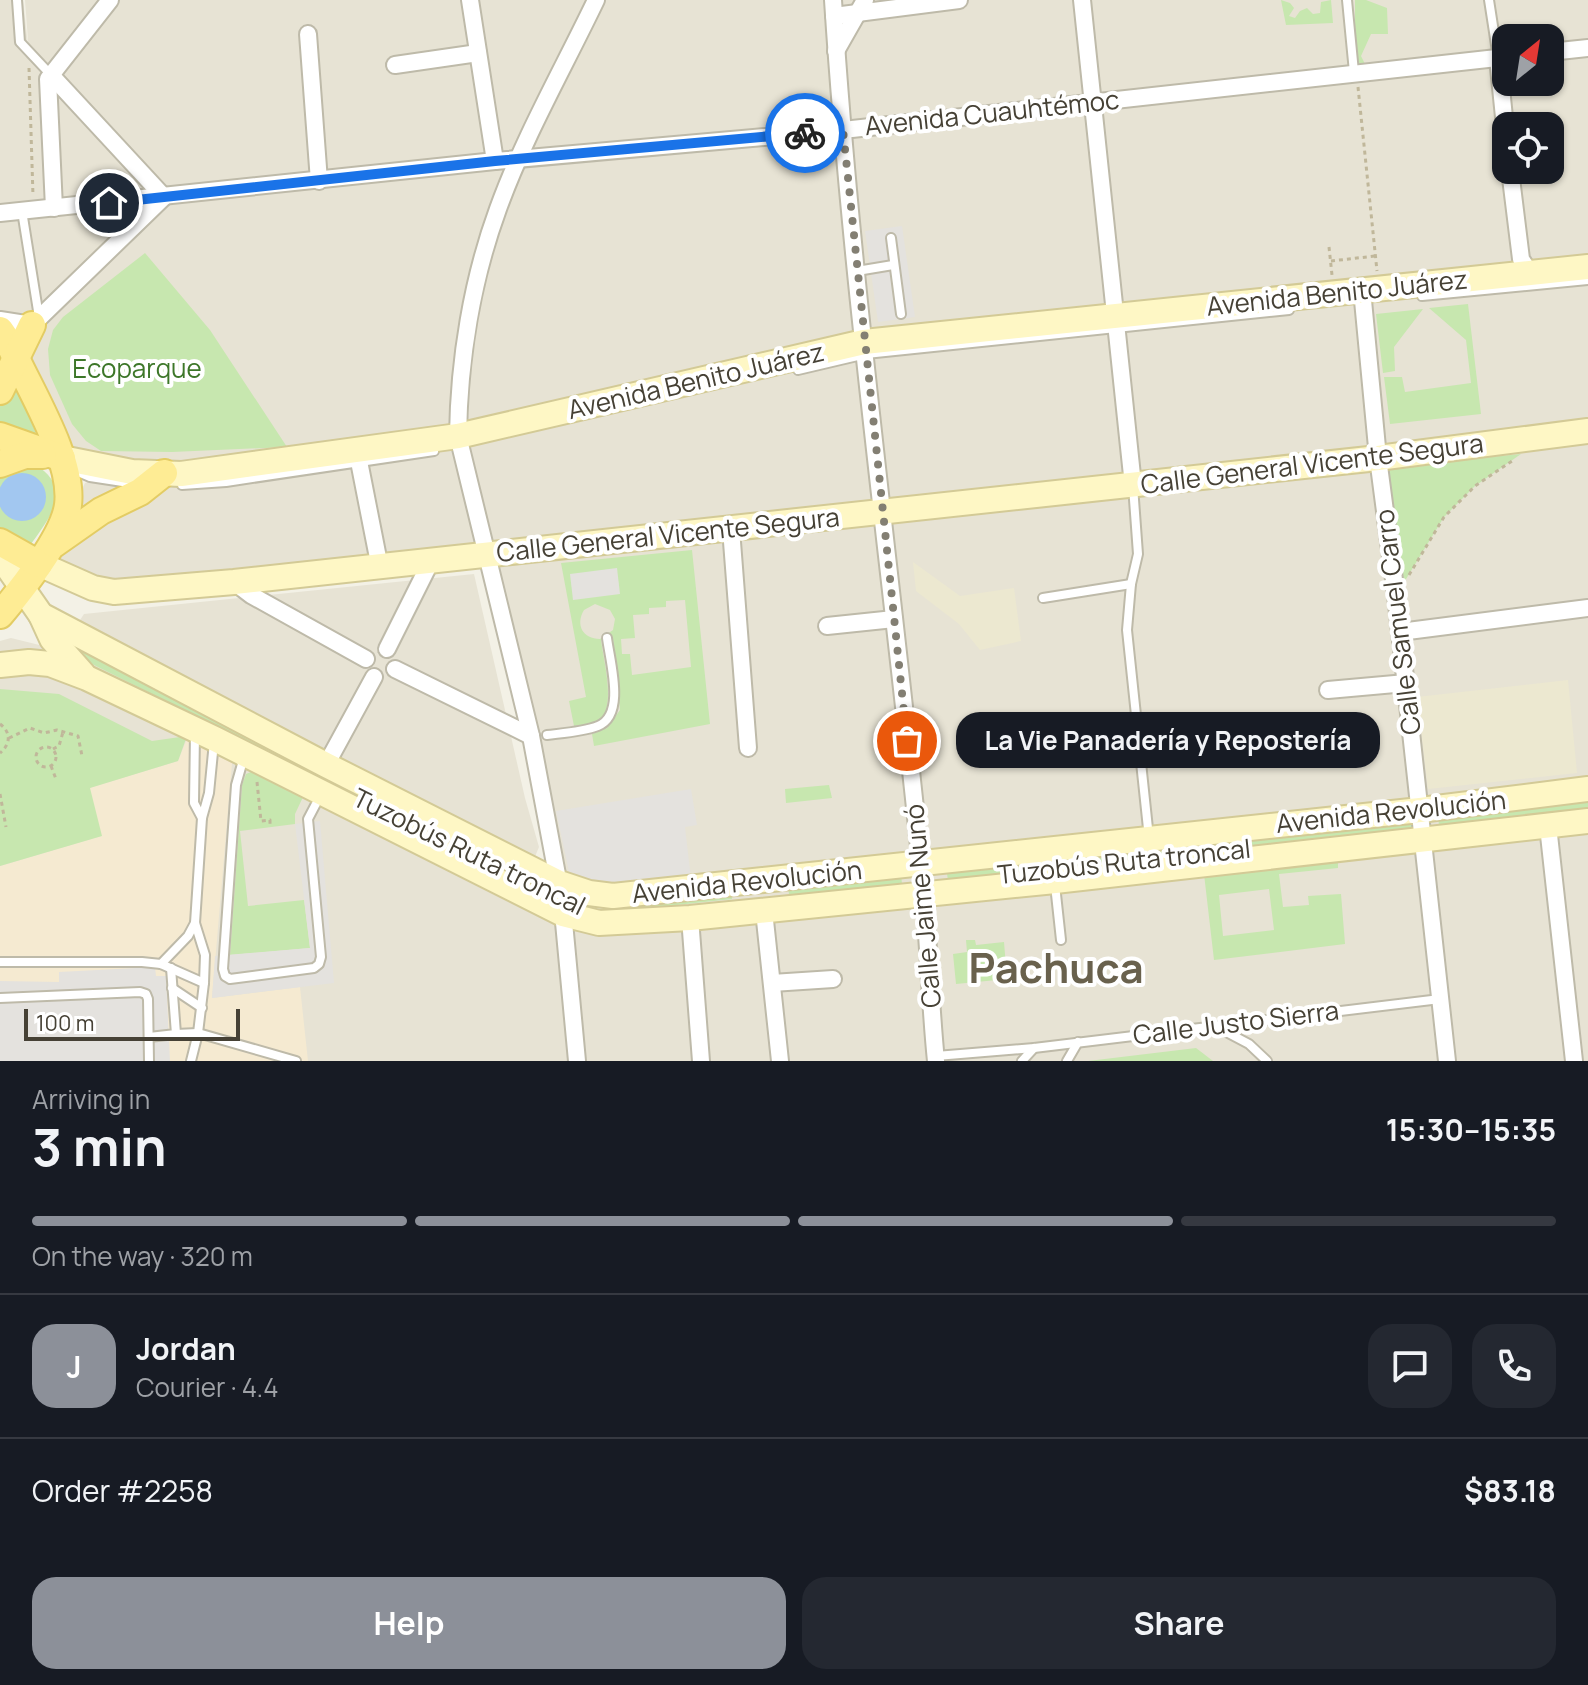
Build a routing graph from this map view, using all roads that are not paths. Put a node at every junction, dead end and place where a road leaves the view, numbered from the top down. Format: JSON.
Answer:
{"nodes":[{"id":1,"x":17,"y":0,"type":"edge"},
{"id":2,"x":110,"y":0,"type":"edge"},
{"id":3,"x":470,"y":0,"type":"edge"},
{"id":4,"x":596,"y":0,"type":"edge"},
{"id":5,"x":959,"y":0,"type":"edge"},
{"id":6,"x":1082,"y":0,"type":"edge"},
{"id":7,"x":1347,"y":0,"type":"edge"},
{"id":8,"x":1489,"y":0,"type":"edge"},
{"id":9,"x":862,"y":7,"type":"edge"},
{"id":10,"x":833,"y":8,"type":"edge"},
{"id":11,"x":1492,"y":28,"type":"edge"},
{"id":12,"x":308,"y":34,"type":"dead end"},
{"id":13,"x":1588,"y":48,"type":"edge"},
{"id":14,"x":1564,"y":51,"type":"edge"},
{"id":15,"x":836,"y":52,"type":"junction"},
{"id":16,"x":478,"y":53,"type":"junction"},
{"id":17,"x":1492,"y":58,"type":"edge"},
{"id":18,"x":395,"y":65,"type":"dead end"},
{"id":19,"x":1354,"y":72,"type":"junction"},
{"id":20,"x":51,"y":75,"type":"junction"},
{"id":21,"x":1095,"y":102,"type":"junction"},
{"id":22,"x":843,"y":130,"type":"junction"},
{"id":23,"x":519,"y":159,"type":"junction"},
{"id":24,"x":495,"y":161,"type":"junction"},
{"id":25,"x":319,"y":181,"type":"junction"},
{"id":26,"x":1512,"y":184,"type":"edge"},
{"id":27,"x":164,"y":197,"type":"junction"},
{"id":28,"x":54,"y":208,"type":"junction"},
{"id":29,"x":22,"y":211,"type":"junction"},
{"id":30,"x":0,"y":213,"type":"edge"},
{"id":31,"x":891,"y":238,"type":"dead end"},
{"id":32,"x":893,"y":265,"type":"junction"},
{"id":33,"x":1588,"y":267,"type":"edge"},
{"id":34,"x":857,"y":271,"type":"junction"},
{"id":35,"x":1530,"y":273,"type":"junction"},
{"id":36,"x":1588,"y":280,"type":"edge"},
{"id":37,"x":1366,"y":294,"type":"junction"},
{"id":38,"x":1408,"y":298,"type":"dead end"},
{"id":39,"x":1301,"y":309,"type":"dead end"},
{"id":40,"x":901,"y":314,"type":"dead end"},
{"id":41,"x":0,"y":320,"type":"edge"},
{"id":42,"x":35,"y":321,"type":"junction"},
{"id":43,"x":1116,"y":323,"type":"junction"},
{"id":44,"x":0,"y":330,"type":"edge"},
{"id":45,"x":865,"y":348,"type":"junction"},
{"id":46,"x":16,"y":360,"type":"junction"},
{"id":47,"x":791,"y":371,"type":"dead end"},
{"id":48,"x":0,"y":391,"type":"edge"},
{"id":49,"x":1588,"y":431,"type":"edge"},
{"id":50,"x":0,"y":436,"type":"edge"},
{"id":51,"x":465,"y":442,"type":"junction"},
{"id":52,"x":358,"y":457,"type":"junction"},
{"id":53,"x":1378,"y":458,"type":"junction"},
{"id":54,"x":64,"y":463,"type":"junction"},
{"id":55,"x":0,"y":466,"type":"edge"},
{"id":56,"x":162,"y":482,"type":"junction"},
{"id":57,"x":1133,"y":485,"type":"junction"},
{"id":58,"x":881,"y":512,"type":"junction"},
{"id":59,"x":731,"y":529,"type":"junction"},
{"id":60,"x":0,"y":542,"type":"edge"},
{"id":61,"x":487,"y":555,"type":"junction"},
{"id":62,"x":44,"y":556,"type":"junction"},
{"id":63,"x":0,"y":559,"type":"edge"},
{"id":64,"x":431,"y":561,"type":"junction"},
{"id":65,"x":380,"y":568,"type":"junction"},
{"id":66,"x":234,"y":582,"type":"junction"},
{"id":67,"x":1131,"y":584,"type":"junction"},
{"id":68,"x":1043,"y":598,"type":"dead end"},
{"id":69,"x":13,"y":600,"type":"edge"},
{"id":70,"x":1588,"y":608,"type":"edge"},
{"id":71,"x":41,"y":615,"type":"junction"},
{"id":72,"x":894,"y":619,"type":"junction"},
{"id":73,"x":827,"y":626,"type":"dead end"},
{"id":74,"x":1400,"y":632,"type":"junction"},
{"id":75,"x":607,"y":638,"type":"dead end"},
{"id":76,"x":52,"y":639,"type":"junction"},
{"id":77,"x":387,"y":649,"type":"junction"},
{"id":78,"x":366,"y":659,"type":"junction"},
{"id":79,"x":0,"y":665,"type":"edge"},
{"id":80,"x":395,"y":669,"type":"junction"},
{"id":81,"x":87,"y":671,"type":"junction"},
{"id":82,"x":374,"y":677,"type":"junction"},
{"id":83,"x":1406,"y":683,"type":"junction"},
{"id":84,"x":1328,"y":690,"type":"dead end"},
{"id":85,"x":197,"y":727,"type":"junction"},
{"id":86,"x":539,"y":736,"type":"junction"},
{"id":87,"x":748,"y":748,"type":"dead end"},
{"id":88,"x":326,"y":765,"type":"junction"},
{"id":89,"x":1588,"y":789,"type":"edge"},
{"id":90,"x":329,"y":797,"type":"junction"},
{"id":91,"x":1588,"y":812,"type":"edge"},
{"id":92,"x":202,"y":818,"type":"junction"},
{"id":93,"x":1588,"y":821,"type":"edge"},
{"id":94,"x":1548,"y":826,"type":"junction"},
{"id":95,"x":1422,"y":827,"type":"junction"},
{"id":96,"x":1149,"y":838,"type":"junction"},
{"id":97,"x":449,"y":845,"type":"dead end"},
{"id":98,"x":1120,"y":863,"type":"dead end"},
{"id":99,"x":954,"y":881,"type":"dead end"},
{"id":100,"x":1055,"y":881,"type":"junction"},
{"id":101,"x":919,"y":882,"type":"junction"},
{"id":102,"x":558,"y":898,"type":"junction"},
{"id":103,"x":764,"y":911,"type":"junction"},
{"id":104,"x":684,"y":913,"type":"junction"},
{"id":105,"x":195,"y":923,"type":"junction"},
{"id":106,"x":1061,"y":940,"type":"dead end"},
{"id":107,"x":0,"y":962,"type":"edge"},
{"id":108,"x":161,"y":964,"type":"junction"},
{"id":109,"x":171,"y":968,"type":"junction"},
{"id":110,"x":833,"y":979,"type":"dead end"},
{"id":111,"x":204,"y":983,"type":"junction"},
{"id":112,"x":772,"y":983,"type":"junction"},
{"id":113,"x":172,"y":988,"type":"junction"},
{"id":114,"x":0,"y":998,"type":"edge"},
{"id":115,"x":1440,"y":999,"type":"junction"},
{"id":116,"x":202,"y":1008,"type":"junction"},
{"id":117,"x":1213,"y":1025,"type":"junction"},
{"id":118,"x":198,"y":1033,"type":"junction"},
{"id":119,"x":176,"y":1034,"type":"junction"},
{"id":120,"x":149,"y":1037,"type":"junction"},
{"id":121,"x":1078,"y":1042,"type":"junction"},
{"id":122,"x":1034,"y":1048,"type":"junction"},
{"id":123,"x":936,"y":1058,"type":"edge"},
{"id":124,"x":149,"y":1061,"type":"edge"},
{"id":125,"x":191,"y":1061,"type":"edge"},
{"id":126,"x":296,"y":1061,"type":"edge"},
{"id":127,"x":577,"y":1061,"type":"edge"},
{"id":128,"x":701,"y":1061,"type":"edge"},
{"id":129,"x":780,"y":1061,"type":"edge"},
{"id":130,"x":1022,"y":1061,"type":"edge"},
{"id":131,"x":1067,"y":1061,"type":"edge"},
{"id":132,"x":1267,"y":1061,"type":"edge"},
{"id":133,"x":1447,"y":1061,"type":"edge"},
{"id":134,"x":1574,"y":1061,"type":"edge"}],
"edges":[{"from":1,"to":20,"type":"lane"},
{"from":2,"to":20,"type":"street"},
{"from":3,"to":16,"type":"street"},
{"from":4,"to":23,"type":"street"},
{"from":5,"to":9,"type":"street"},
{"from":6,"to":21,"type":"street"},
{"from":7,"to":19,"type":"lane"},
{"from":8,"to":11,"type":"lane"},
{"from":9,"to":10,"type":"street"},
{"from":9,"to":15,"type":"street"},
{"from":10,"to":15,"type":"street","name":"Calle Jaime Nunó"},
{"from":12,"to":25,"type":"street"},
{"from":13,"to":14,"type":"street"},
{"from":15,"to":22,"type":"street","name":"Calle Jaime Nunó"},
{"from":16,"to":18,"type":"street"},
{"from":16,"to":24,"type":"street"},
{"from":17,"to":19,"type":"street","name":"Avenida Cuauhtémoc"},
{"from":19,"to":21,"type":"street","name":"Avenida Cuauhtémoc"},
{"from":20,"to":27,"type":"street"},
{"from":20,"to":28,"type":"street"},
{"from":21,"to":22,"type":"street","name":"Avenida Cuauhtémoc"},
{"from":21,"to":43,"type":"street"},
{"from":22,"to":23,"type":"street","name":"Avenida Cuauhtémoc"},
{"from":22,"to":34,"type":"street","name":"Calle Jaime Nunó"},
{"from":23,"to":24,"type":"street","name":"Avenida Cuauhtémoc"},
{"from":23,"to":51,"type":"street"},
{"from":24,"to":25,"type":"street","name":"Avenida Cuauhtémoc"},
{"from":25,"to":27,"type":"street","name":"Avenida Cuauhtémoc"},
{"from":26,"to":35,"type":"street"},
{"from":27,"to":28,"type":"street","name":"Avenida Cuauhtémoc"},
{"from":27,"to":42,"type":"street"},
{"from":28,"to":29,"type":"street","name":"Avenida Cuauhtémoc"},
{"from":29,"to":30,"type":"street","name":"Avenida Cuauhtémoc"},
{"from":29,"to":42,"type":"lane"},
{"from":31,"to":32,"type":"lane"},
{"from":32,"to":34,"type":"lane"},
{"from":32,"to":40,"type":"lane"},
{"from":33,"to":35,"type":"main road","name":"Avenida Benito Juárez"},
{"from":34,"to":45,"type":"street","name":"Calle Jaime Nunó"},
{"from":35,"to":37,"type":"main road","name":"Avenida Benito Juárez"},
{"from":36,"to":38,"type":"lane"},
{"from":37,"to":43,"type":"main road","name":"Avenida Benito Juárez"},
{"from":37,"to":53,"type":"street","name":"Calle Samuel Carro"},
{"from":39,"to":43,"type":"lane"},
{"from":41,"to":42,"type":"street"},
{"from":42,"to":46,"type":"main road"},
{"from":43,"to":45,"type":"main road","name":"Avenida Benito Juárez"},
{"from":43,"to":57,"type":"street"},
{"from":44,"to":46,"type":"main road"},
{"from":45,"to":47,"type":"lane"},
{"from":45,"to":51,"type":"main road","name":"Avenida Benito Juárez"},
{"from":45,"to":58,"type":"street","name":"Calle Jaime Nunó"},
{"from":46,"to":48,"type":"main road"},
{"from":46,"to":54,"type":"main road"},
{"from":49,"to":53,"type":"main road","name":"Calle General Vicente Segura"},
{"from":50,"to":54,"type":"main road"},
{"from":51,"to":52,"type":"main road","name":"Avenida Benito Juárez"},
{"from":51,"to":61,"type":"street"},
{"from":52,"to":56,"type":"main road","name":"Avenida Benito Juárez"},
{"from":52,"to":65,"type":"street"},
{"from":53,"to":57,"type":"main road","name":"Calle General Vicente Segura"},
{"from":53,"to":74,"type":"street","name":"Calle Samuel Carro"},
{"from":54,"to":55,"type":"main road","name":"Avenida Benito Juárez"},
{"from":54,"to":56,"type":"main road","name":"Avenida Benito Juárez"},
{"from":54,"to":62,"type":"main road"},
{"from":56,"to":62,"type":"main road"},
{"from":57,"to":58,"type":"main road","name":"Calle General Vicente Segura"},
{"from":57,"to":67,"type":"lane"},
{"from":58,"to":59,"type":"main road","name":"Calle General Vicente Segura"},
{"from":58,"to":72,"type":"street","name":"Calle Jaime Nunó"},
{"from":59,"to":61,"type":"main road","name":"Calle General Vicente Segura"},
{"from":59,"to":87,"type":"street"},
{"from":60,"to":62,"type":"main road"},
{"from":61,"to":64,"type":"main road","name":"Calle General Vicente Segura"},
{"from":61,"to":86,"type":"street"},
{"from":62,"to":66,"type":"main road","name":"Calle General Vicente Segura"},
{"from":62,"to":69,"type":"main road"},
{"from":63,"to":69,"type":"main road","name":"Avenida Revolución"},
{"from":64,"to":65,"type":"main road","name":"Calle General Vicente Segura"},
{"from":64,"to":77,"type":"street"},
{"from":65,"to":66,"type":"main road","name":"Calle General Vicente Segura"},
{"from":66,"to":78,"type":"street"},
{"from":67,"to":68,"type":"lane"},
{"from":67,"to":96,"type":"lane"},
{"from":69,"to":71,"type":"main road","name":"Avenida Revolución"},
{"from":69,"to":76,"type":"lane"},
{"from":70,"to":74,"type":"street"},
{"from":71,"to":76,"type":"main road"},
{"from":71,"to":88,"type":"main road","name":"Avenida Revolución"},
{"from":72,"to":73,"type":"street"},
{"from":72,"to":101,"type":"street","name":"Calle Jaime Nunó"},
{"from":74,"to":83,"type":"street","name":"Calle Samuel Carro"},
{"from":75,"to":86,"type":"lane"},
{"from":76,"to":81,"type":"main road"},
{"from":77,"to":78,"type":"street"},
{"from":77,"to":80,"type":"street"},
{"from":78,"to":82,"type":"street"},
{"from":79,"to":81,"type":"main road","name":"Avenida Revolución"},
{"from":80,"to":82,"type":"street"},
{"from":80,"to":86,"type":"street"},
{"from":81,"to":85,"type":"main road","name":"Avenida Revolución"},
{"from":82,"to":88,"type":"street"},
{"from":83,"to":84,"type":"street"},
{"from":83,"to":95,"type":"street","name":"Calle Samuel Carro"},
{"from":85,"to":90,"type":"main road","name":"Avenida Revolución"},
{"from":85,"to":90,"type":"lane"},
{"from":85,"to":92,"type":"lane"},
{"from":85,"to":92,"type":"lane"},
{"from":85,"to":97,"type":"lane","name":"Tuzobús Ruta troncal"},
{"from":86,"to":102,"type":"street"},
{"from":88,"to":102,"type":"main road","name":"Avenida Revolución"},
{"from":89,"to":95,"type":"main road","name":"Avenida Revolución"},
{"from":90,"to":102,"type":"main road","name":"Avenida Revolución"},
{"from":91,"to":95,"type":"lane","name":"Tuzobús Ruta troncal"},
{"from":92,"to":105,"type":"lane"},
{"from":93,"to":94,"type":"main road","name":"Avenida Revolución"},
{"from":94,"to":95,"type":"main road","name":"Avenida Revolución"},
{"from":94,"to":134,"type":"street"},
{"from":95,"to":96,"type":"main road","name":"Avenida Revolución"},
{"from":95,"to":98,"type":"lane","name":"Tuzobús Ruta troncal"},
{"from":95,"to":100,"type":"main road","name":"Avenida Revolución"},
{"from":95,"to":115,"type":"street","name":"Calle Samuel Carro"},
{"from":96,"to":101,"type":"main road","name":"Avenida Revolución"},
{"from":99,"to":101,"type":"lane"},
{"from":100,"to":101,"type":"main road","name":"Avenida Revolución"},
{"from":100,"to":106,"type":"lane"},
{"from":101,"to":102,"type":"main road","name":"Avenida Revolución"},
{"from":101,"to":103,"type":"main road","name":"Avenida Revolución"},
{"from":101,"to":123,"type":"street","name":"Calle Jaime Nunó"},
{"from":102,"to":104,"type":"main road","name":"Avenida Revolución"},
{"from":102,"to":127,"type":"street"},
{"from":103,"to":104,"type":"main road","name":"Avenida Revolución"},
{"from":103,"to":112,"type":"street"},
{"from":104,"to":128,"type":"street"},
{"from":105,"to":108,"type":"lane"},
{"from":105,"to":111,"type":"lane"},
{"from":107,"to":108,"type":"lane"},
{"from":108,"to":109,"type":"lane"},
{"from":109,"to":111,"type":"lane"},
{"from":109,"to":113,"type":"lane"},
{"from":110,"to":112,"type":"street"},
{"from":111,"to":116,"type":"lane"},
{"from":112,"to":129,"type":"street"},
{"from":113,"to":116,"type":"lane"},
{"from":113,"to":119,"type":"lane"},
{"from":114,"to":120,"type":"lane"},
{"from":115,"to":117,"type":"lane","name":"Calle Justo Sierra"},
{"from":115,"to":133,"type":"street","name":"Calle Samuel Carro"},
{"from":116,"to":118,"type":"lane"},
{"from":117,"to":121,"type":"lane","name":"Calle Justo Sierra"},
{"from":117,"to":132,"type":"lane"},
{"from":118,"to":119,"type":"lane"},
{"from":118,"to":125,"type":"lane"},
{"from":118,"to":126,"type":"lane"},
{"from":119,"to":120,"type":"lane"},
{"from":120,"to":124,"type":"lane"},
{"from":121,"to":122,"type":"lane","name":"Calle Justo Sierra"},
{"from":121,"to":131,"type":"lane"},
{"from":122,"to":123,"type":"lane","name":"Calle Justo Sierra"},
{"from":122,"to":130,"type":"lane"}]}
